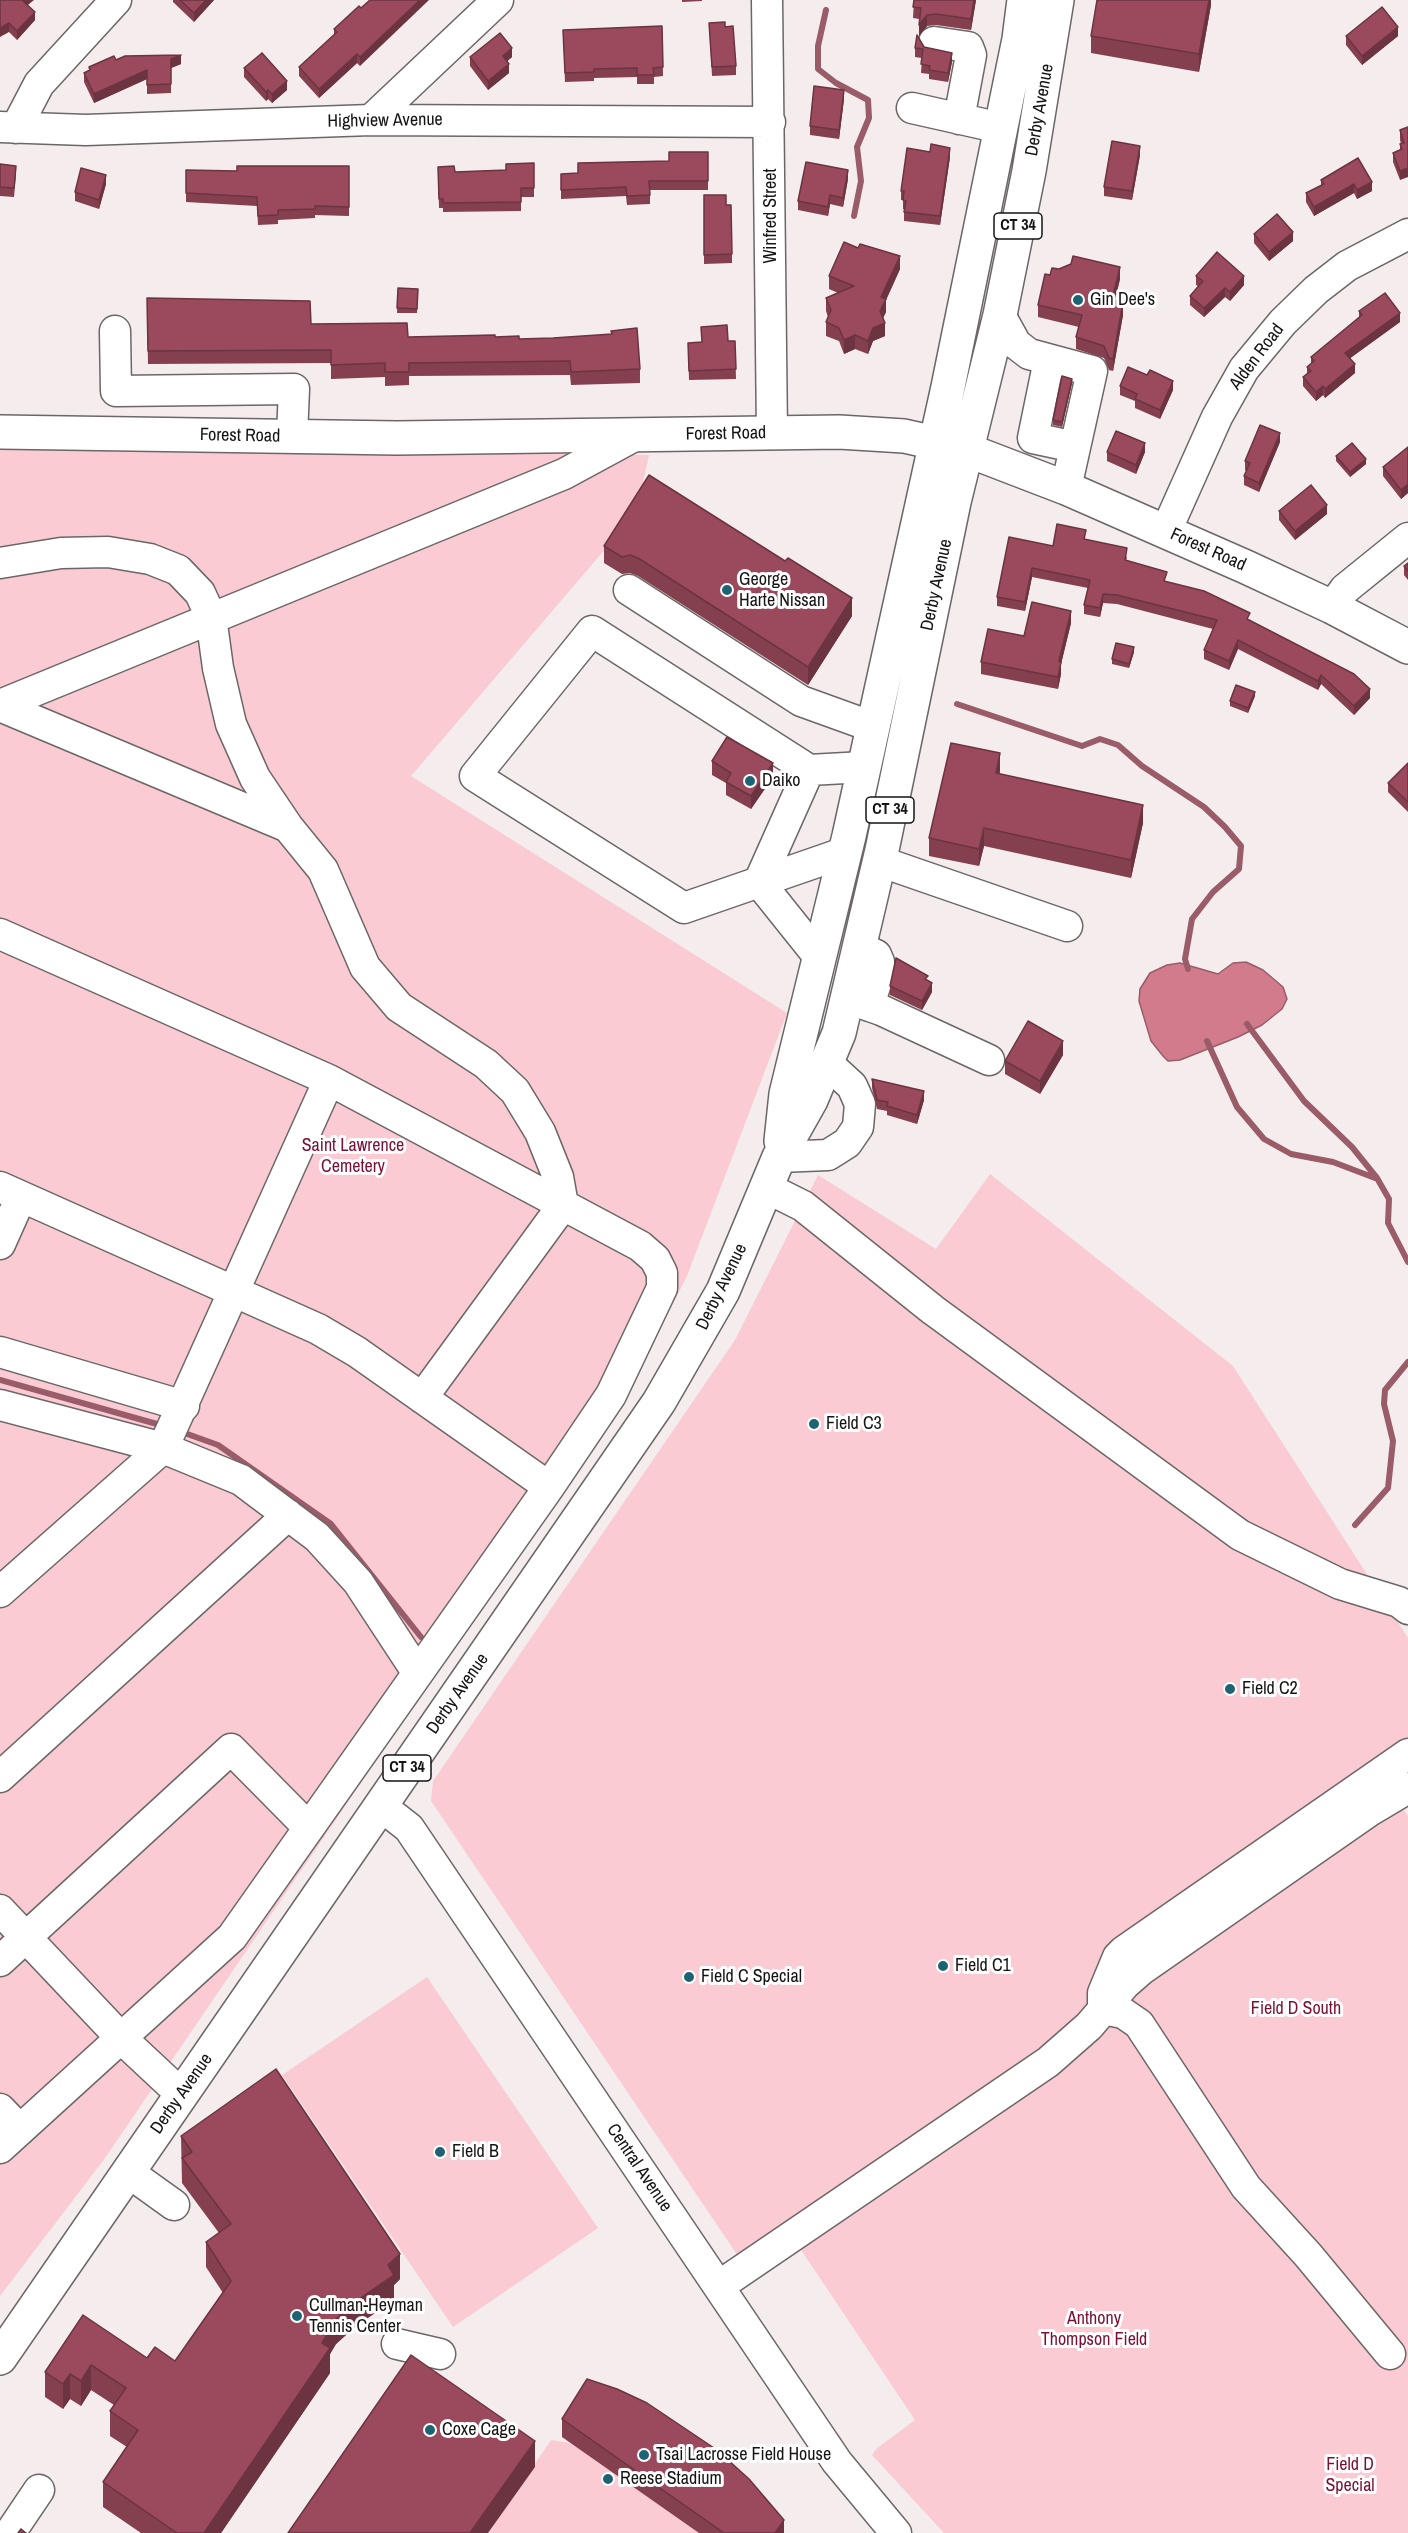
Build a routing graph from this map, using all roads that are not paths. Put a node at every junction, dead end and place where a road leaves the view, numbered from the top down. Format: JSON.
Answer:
{"nodes":[{"id":1,"x":116,"y":0,"type":"edge"},
{"id":2,"x":498,"y":0,"type":"edge"},
{"id":3,"x":767,"y":0,"type":"edge"},
{"id":4,"x":1024,"y":0,"type":"edge"},
{"id":5,"x":1058,"y":0,"type":"edge"},
{"id":6,"x":934,"y":42,"type":"dead end"},
{"id":7,"x":912,"y":108,"type":"dead end"},
{"id":8,"x":959,"y":119,"type":"junction"},
{"id":9,"x":372,"y":120,"type":"junction"},
{"id":10,"x":770,"y":122,"type":"junction"},
{"id":11,"x":8,"y":128,"type":"edge"},
{"id":12,"x":1001,"y":128,"type":"junction"},
{"id":13,"x":1408,"y":234,"type":"edge"},
{"id":14,"x":1000,"y":315,"type":"junction"},
{"id":15,"x":115,"y":331,"type":"dead end"},
{"id":16,"x":984,"y":384,"type":"junction"},
{"id":17,"x":1043,"y":388,"type":"junction"},
{"id":18,"x":140,"y":391,"type":"junction"},
{"id":19,"x":1079,"y":417,"type":"junction"},
{"id":20,"x":0,"y":432,"type":"edge"},
{"id":21,"x":772,"y":433,"type":"junction"},
{"id":22,"x":140,"y":434,"type":"junction"},
{"id":23,"x":636,"y":435,"type":"junction"},
{"id":24,"x":292,"y":436,"type":"junction"},
{"id":25,"x":935,"y":441,"type":"junction"},
{"id":26,"x":968,"y":450,"type":"junction"},
{"id":27,"x":1066,"y":488,"type":"junction"},
{"id":28,"x":1166,"y":531,"type":"junction"},
{"id":29,"x":1408,"y":538,"type":"edge"},
{"id":30,"x":0,"y":564,"type":"edge"},
{"id":31,"x":629,"y":590,"type":"dead end"},
{"id":32,"x":1332,"y":607,"type":"junction"},
{"id":33,"x":211,"y":617,"type":"junction"},
{"id":34,"x":1408,"y":647,"type":"edge"},
{"id":35,"x":0,"y":705,"type":"edge"},
{"id":36,"x":873,"y":727,"type":"junction"},
{"id":37,"x":864,"y":767,"type":"junction"},
{"id":38,"x":809,"y":770,"type":"junction"},
{"id":39,"x":288,"y":828,"type":"junction"},
{"id":40,"x":846,"y":852,"type":"junction"},
{"id":41,"x":879,"y":861,"type":"junction"},
{"id":42,"x":759,"y":882,"type":"junction"},
{"id":43,"x":1067,"y":926,"type":"dead end"},
{"id":44,"x":0,"y":934,"type":"edge"},
{"id":45,"x":819,"y":957,"type":"junction"},
{"id":46,"x":858,"y":1002,"type":"junction"},
{"id":47,"x":989,"y":1060,"type":"dead end"},
{"id":48,"x":827,"y":1063,"type":"junction"},
{"id":49,"x":329,"y":1080,"type":"junction"},
{"id":50,"x":779,"y":1157,"type":"junction"},
{"id":51,"x":767,"y":1188,"type":"junction"},
{"id":52,"x":10,"y":1192,"type":"edge"},
{"id":53,"x":563,"y":1205,"type":"junction"},
{"id":54,"x":0,"y":1244,"type":"edge"},
{"id":55,"x":235,"y":1292,"type":"junction"},
{"id":56,"x":0,"y":1352,"type":"edge"},
{"id":57,"x":422,"y":1398,"type":"junction"},
{"id":58,"x":0,"y":1405,"type":"edge"},
{"id":59,"x":174,"y":1428,"type":"junction"},
{"id":60,"x":549,"y":1487,"type":"junction"},
{"id":61,"x":288,"y":1515,"type":"junction"},
{"id":62,"x":0,"y":1593,"type":"edge"},
{"id":63,"x":1408,"y":1609,"type":"edge"},
{"id":64,"x":417,"y":1672,"type":"junction"},
{"id":65,"x":1408,"y":1754,"type":"edge"},
{"id":66,"x":0,"y":1777,"type":"edge"},
{"id":67,"x":1408,"y":1788,"type":"edge"},
{"id":68,"x":381,"y":1806,"type":"junction"},
{"id":69,"x":309,"y":1828,"type":"junction"},
{"id":70,"x":0,"y":1910,"type":"edge"},
{"id":71,"x":26,"y":1938,"type":"junction"},
{"id":72,"x":0,"y":1962,"type":"edge"},
{"id":73,"x":1103,"y":2009,"type":"junction"},
{"id":74,"x":121,"y":2038,"type":"junction"},
{"id":75,"x":181,"y":2094,"type":"junction"},
{"id":76,"x":7,"y":2129,"type":"edge"},
{"id":77,"x":128,"y":2172,"type":"junction"},
{"id":78,"x":174,"y":2205,"type":"dead end"},
{"id":79,"x":718,"y":2286,"type":"junction"},
{"id":80,"x":397,"y":2344,"type":"dead end"},
{"id":81,"x":440,"y":2354,"type":"dead end"},
{"id":82,"x":1390,"y":2354,"type":"dead end"},
{"id":83,"x":0,"y":2358,"type":"edge"},
{"id":84,"x":39,"y":2490,"type":"dead end"},
{"id":85,"x":10,"y":2533,"type":"edge"},
{"id":86,"x":896,"y":2533,"type":"edge"}],
"edges":[{"from":1,"to":11,"type":"street"},
{"from":2,"to":9,"type":"street"},
{"from":3,"to":10,"type":"street","name":"Winfred Street"},
{"from":4,"to":12,"type":"main road","name":"Derby Avenue","number":"CT 34"},
{"from":5,"to":14,"type":"main road","name":"Derby Avenue","number":"CT 34"},
{"from":6,"to":8,"type":"street"},
{"from":7,"to":8,"type":"street"},
{"from":8,"to":12,"type":"street"},
{"from":9,"to":10,"type":"street","name":"Highview Avenue"},
{"from":9,"to":11,"type":"street","name":"Highview Avenue"},
{"from":10,"to":21,"type":"street","name":"Winfred Street"},
{"from":12,"to":25,"type":"main road","name":"Derby Avenue","number":"CT 34"},
{"from":13,"to":28,"type":"street","name":"Alden Road"},
{"from":14,"to":16,"type":"main road","name":"Derby Avenue","number":"CT 34"},
{"from":14,"to":17,"type":"street"},
{"from":15,"to":18,"type":"street"},
{"from":16,"to":17,"type":"street"},
{"from":16,"to":26,"type":"main road","name":"Derby Avenue","number":"CT 34"},
{"from":17,"to":19,"type":"street"},
{"from":17,"to":19,"type":"street"},
{"from":18,"to":22,"type":"street"},
{"from":18,"to":24,"type":"street"},
{"from":19,"to":27,"type":"street"},
{"from":20,"to":22,"type":"main road","name":"Forest Road"},
{"from":21,"to":23,"type":"main road","name":"Forest Road"},
{"from":21,"to":25,"type":"main road","name":"Forest Road"},
{"from":22,"to":24,"type":"main road","name":"Forest Road"},
{"from":23,"to":24,"type":"main road","name":"Forest Road"},
{"from":23,"to":33,"type":"street"},
{"from":25,"to":26,"type":"main road","name":"Forest Road"},
{"from":25,"to":36,"type":"main road","name":"Derby Avenue","number":"CT 34"},
{"from":26,"to":27,"type":"main road","name":"Forest Road"},
{"from":26,"to":41,"type":"main road","name":"Derby Avenue","number":"CT 34"},
{"from":27,"to":28,"type":"main road","name":"Forest Road"},
{"from":28,"to":32,"type":"main road","name":"Forest Road"},
{"from":29,"to":32,"type":"street"},
{"from":30,"to":33,"type":"street"},
{"from":31,"to":36,"type":"street"},
{"from":32,"to":34,"type":"main road","name":"Forest Road"},
{"from":33,"to":35,"type":"street"},
{"from":33,"to":39,"type":"street"},
{"from":35,"to":39,"type":"street"},
{"from":36,"to":37,"type":"main road","name":"Derby Avenue","number":"CT 34"},
{"from":37,"to":38,"type":"street"},
{"from":37,"to":40,"type":"main road","name":"Derby Avenue","number":"CT 34"},
{"from":38,"to":42,"type":"street"},
{"from":38,"to":42,"type":"street"},
{"from":39,"to":53,"type":"street"},
{"from":40,"to":41,"type":"main road"},
{"from":40,"to":42,"type":"street"},
{"from":40,"to":45,"type":"main road","name":"Derby Avenue","number":"CT 34"},
{"from":41,"to":43,"type":"street"},
{"from":41,"to":46,"type":"main road","name":"Derby Avenue","number":"CT 34"},
{"from":42,"to":45,"type":"street"},
{"from":44,"to":49,"type":"street"},
{"from":45,"to":50,"type":"main road","name":"Derby Avenue","number":"CT 34"},
{"from":46,"to":47,"type":"street"},
{"from":46,"to":48,"type":"main road","name":"Derby Avenue","number":"CT 34"},
{"from":48,"to":50,"type":"main road","name":"Derby Avenue","number":"CT 34"},
{"from":48,"to":50,"type":"street"},
{"from":49,"to":53,"type":"street"},
{"from":49,"to":55,"type":"street"},
{"from":50,"to":51,"type":"main road","name":"Derby Avenue","number":"CT 34"},
{"from":51,"to":63,"type":"street"},
{"from":51,"to":68,"type":"main road","name":"Derby Avenue","number":"CT 34"},
{"from":52,"to":54,"type":"street"},
{"from":52,"to":55,"type":"street"},
{"from":53,"to":57,"type":"street"},
{"from":53,"to":60,"type":"street"},
{"from":55,"to":57,"type":"street"},
{"from":55,"to":59,"type":"street"},
{"from":56,"to":59,"type":"street"},
{"from":57,"to":60,"type":"street"},
{"from":58,"to":59,"type":"street"},
{"from":59,"to":61,"type":"street"},
{"from":59,"to":62,"type":"street"},
{"from":60,"to":64,"type":"street"},
{"from":61,"to":64,"type":"street"},
{"from":61,"to":66,"type":"street"},
{"from":64,"to":69,"type":"street"},
{"from":65,"to":73,"type":"street"},
{"from":67,"to":73,"type":"street"},
{"from":68,"to":75,"type":"main road","name":"Derby Avenue","number":"CT 34"},
{"from":68,"to":79,"type":"street","name":"Central Avenue"},
{"from":69,"to":71,"type":"street"},
{"from":69,"to":74,"type":"street"},
{"from":70,"to":71,"type":"street"},
{"from":71,"to":72,"type":"street"},
{"from":71,"to":74,"type":"street"},
{"from":73,"to":79,"type":"street"},
{"from":73,"to":82,"type":"street"},
{"from":74,"to":75,"type":"street"},
{"from":74,"to":76,"type":"street"},
{"from":75,"to":77,"type":"main road","name":"Derby Avenue","number":"CT 34"},
{"from":77,"to":78,"type":"street"},
{"from":77,"to":83,"type":"main road","name":"Derby Avenue","number":"CT 34"},
{"from":79,"to":86,"type":"street","name":"Central Avenue"},
{"from":80,"to":81,"type":"street"},
{"from":84,"to":85,"type":"street"}]}
